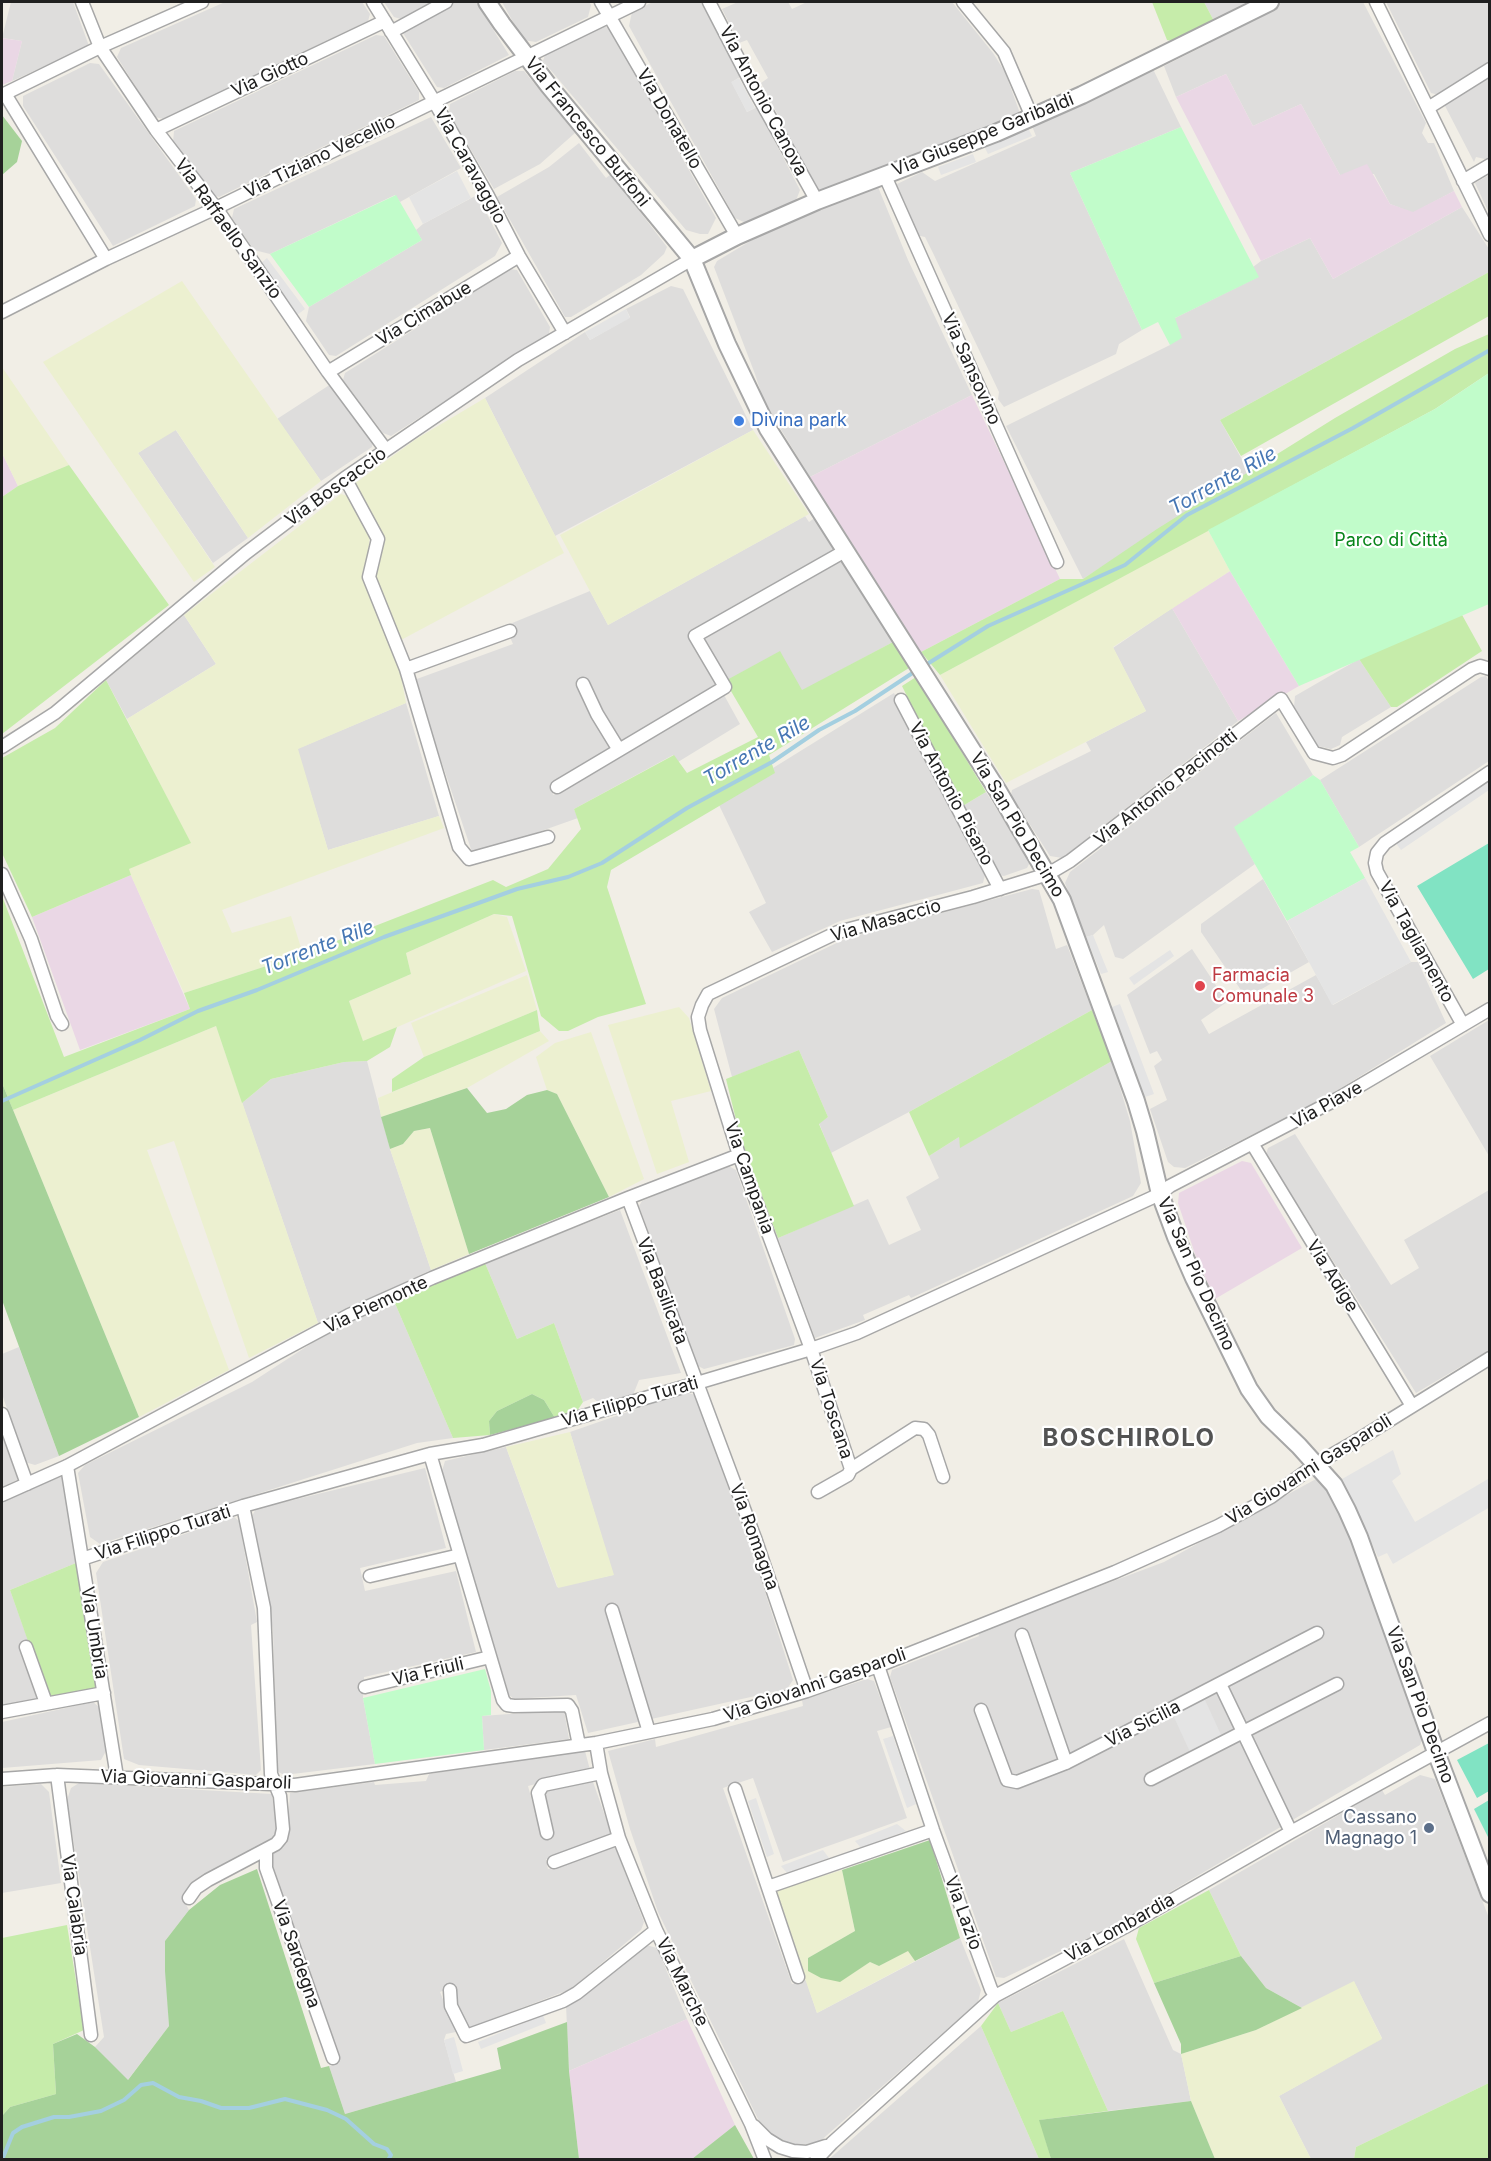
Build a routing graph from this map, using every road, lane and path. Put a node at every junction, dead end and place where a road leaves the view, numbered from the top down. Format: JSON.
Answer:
{"nodes":[{"id":1,"x":82,"y":2,"type":"edge"},
{"id":2,"x":202,"y":2,"type":"edge"},
{"id":3,"x":373,"y":2,"type":"edge"},
{"id":4,"x":446,"y":2,"type":"edge"},
{"id":5,"x":487,"y":2,"type":"edge"},
{"id":6,"x":601,"y":2,"type":"edge"},
{"id":7,"x":639,"y":2,"type":"edge"},
{"id":8,"x":709,"y":2,"type":"edge"},
{"id":9,"x":963,"y":2,"type":"edge"},
{"id":10,"x":1270,"y":2,"type":"edge"},
{"id":11,"x":1376,"y":2,"type":"edge"},
{"id":12,"x":609,"y":17,"type":"junction"},
{"id":13,"x":388,"y":27,"type":"junction"},
{"id":14,"x":100,"y":47,"type":"junction"},
{"id":15,"x":526,"y":57,"type":"junction"},
{"id":16,"x":1490,"y":69,"type":"edge"},
{"id":17,"x":3,"y":94,"type":"edge"},
{"id":18,"x":434,"y":101,"type":"junction"},
{"id":19,"x":1428,"y":108,"type":"junction"},
{"id":20,"x":1032,"y":117,"type":"junction"},
{"id":21,"x":156,"y":130,"type":"junction"},
{"id":22,"x":1490,"y":165,"type":"edge"},
{"id":23,"x":885,"y":176,"type":"junction"},
{"id":24,"x":1463,"y":181,"type":"junction"},
{"id":25,"x":817,"y":201,"type":"junction"},
{"id":26,"x":216,"y":208,"type":"junction"},
{"id":27,"x":1490,"y":235,"type":"edge"},
{"id":28,"x":737,"y":236,"type":"junction"},
{"id":29,"x":519,"y":256,"type":"junction"},
{"id":30,"x":106,"y":259,"type":"junction"},
{"id":31,"x":692,"y":259,"type":"junction"},
{"id":32,"x":2,"y":312,"type":"edge"},
{"id":33,"x":565,"y":333,"type":"junction"},
{"id":34,"x":328,"y":372,"type":"junction"},
{"id":35,"x":386,"y":450,"type":"junction"},
{"id":36,"x":345,"y":478,"type":"junction"},
{"id":37,"x":845,"y":551,"type":"junction"},
{"id":38,"x":1057,"y":562,"type":"dead end"},
{"id":39,"x":510,"y":631,"type":"dead end"},
{"id":40,"x":406,"y":669,"type":"junction"},
{"id":41,"x":1490,"y":669,"type":"edge"},
{"id":42,"x":583,"y":684,"type":"dead end"},
{"id":43,"x":901,"y":700,"type":"dead end"},
{"id":44,"x":2,"y":747,"type":"edge"},
{"id":45,"x":619,"y":750,"type":"junction"},
{"id":46,"x":1490,"y":772,"type":"edge"},
{"id":47,"x":557,"y":787,"type":"dead end"},
{"id":48,"x":548,"y":837,"type":"dead end"},
{"id":49,"x":2,"y":874,"type":"edge"},
{"id":50,"x":1048,"y":874,"type":"junction"},
{"id":51,"x":1000,"y":889,"type":"junction"},
{"id":52,"x":702,"y":1005,"type":"joint"},
{"id":53,"x":1490,"y":1009,"type":"edge"},
{"id":54,"x":62,"y":1024,"type":"dead end"},
{"id":55,"x":1463,"y":1025,"type":"junction"},
{"id":56,"x":1253,"y":1144,"type":"junction"},
{"id":57,"x":739,"y":1155,"type":"junction"},
{"id":58,"x":1160,"y":1194,"type":"junction"},
{"id":59,"x":628,"y":1198,"type":"junction"},
{"id":60,"x":811,"y":1349,"type":"junction"},
{"id":61,"x":1490,"y":1358,"type":"edge"},
{"id":62,"x":697,"y":1383,"type":"junction"},
{"id":63,"x":1412,"y":1406,"type":"junction"},
{"id":64,"x":2,"y":1414,"type":"edge"},
{"id":65,"x":430,"y":1454,"type":"junction"},
{"id":66,"x":1316,"y":1464,"type":"junction"},
{"id":67,"x":67,"y":1466,"type":"junction"},
{"id":68,"x":851,"y":1468,"type":"junction"},
{"id":69,"x":944,"y":1477,"type":"dead end"},
{"id":70,"x":27,"y":1484,"type":"junction"},
{"id":71,"x":818,"y":1492,"type":"dead end"},
{"id":72,"x":2,"y":1495,"type":"edge"},
{"id":73,"x":243,"y":1506,"type":"junction"},
{"id":74,"x":460,"y":1555,"type":"junction"},
{"id":75,"x":82,"y":1559,"type":"junction"},
{"id":76,"x":370,"y":1576,"type":"dead end"},
{"id":77,"x":612,"y":1610,"type":"dead end"},
{"id":78,"x":1317,"y":1633,"type":"dead end"},
{"id":79,"x":1022,"y":1635,"type":"dead end"},
{"id":80,"x":26,"y":1647,"type":"dead end"},
{"id":81,"x":490,"y":1657,"type":"junction"},
{"id":82,"x":878,"y":1666,"type":"junction"},
{"id":83,"x":1337,"y":1683,"type":"dead end"},
{"id":84,"x":1220,"y":1684,"type":"junction"},
{"id":85,"x":365,"y":1687,"type":"dead end"},
{"id":86,"x":807,"y":1692,"type":"junction"},
{"id":87,"x":104,"y":1693,"type":"junction"},
{"id":88,"x":46,"y":1703,"type":"junction"},
{"id":89,"x":981,"y":1710,"type":"dead end"},
{"id":90,"x":2,"y":1712,"type":"edge"},
{"id":91,"x":1490,"y":1723,"type":"edge"},
{"id":92,"x":650,"y":1732,"type":"junction"},
{"id":93,"x":1243,"y":1732,"type":"junction"},
{"id":94,"x":596,"y":1743,"type":"junction"},
{"id":95,"x":579,"y":1745,"type":"junction"},
{"id":96,"x":1436,"y":1752,"type":"junction"},
{"id":97,"x":1066,"y":1763,"type":"junction"},
{"id":98,"x":601,"y":1773,"type":"junction"},
{"id":99,"x":57,"y":1775,"type":"junction"},
{"id":100,"x":117,"y":1777,"type":"junction"},
{"id":101,"x":2,"y":1779,"type":"edge"},
{"id":102,"x":1151,"y":1779,"type":"dead end"},
{"id":103,"x":276,"y":1785,"type":"junction"},
{"id":104,"x":735,"y":1789,"type":"dead end"},
{"id":105,"x":933,"y":1830,"type":"junction"},
{"id":106,"x":1291,"y":1832,"type":"junction"},
{"id":107,"x":547,"y":1833,"type":"dead end"},
{"id":108,"x":619,"y":1838,"type":"junction"},
{"id":109,"x":266,"y":1850,"type":"junction"},
{"id":110,"x":554,"y":1863,"type":"dead end"},
{"id":111,"x":768,"y":1887,"type":"junction"},
{"id":112,"x":1490,"y":1894,"type":"edge"},
{"id":113,"x":189,"y":1898,"type":"dead end"},
{"id":114,"x":656,"y":1929,"type":"junction"},
{"id":115,"x":798,"y":1977,"type":"dead end"},
{"id":116,"x":450,"y":1990,"type":"dead end"},
{"id":117,"x":995,"y":1996,"type":"junction"},
{"id":118,"x":92,"y":2035,"type":"dead end"},
{"id":119,"x":333,"y":2058,"type":"dead end"},
{"id":120,"x":751,"y":2124,"type":"junction"},
{"id":121,"x":832,"y":2142,"type":"junction"},
{"id":122,"x":765,"y":2160,"type":"edge"},
{"id":123,"x":816,"y":2160,"type":"edge"}],
"edges":[{"from":1,"to":14,"type":"street","name":"Via Raffaello Sanzio"},
{"from":2,"to":14,"type":"street"},
{"from":3,"to":13,"type":"street","name":"Via Caravaggio"},
{"from":4,"to":13,"type":"street","name":"Via Giotto"},
{"from":5,"to":15,"type":"street","name":"Via Francesco Buffoni"},
{"from":6,"to":12,"type":"street","name":"Via Donatello"},
{"from":7,"to":12,"type":"street","name":"Via Tiziano Vecellio"},
{"from":8,"to":25,"type":"street","name":"Via Antonio Canova"},
{"from":9,"to":20,"type":"street"},
{"from":10,"to":20,"type":"street","name":"Via Giuseppe Garibaldi"},
{"from":11,"to":19,"type":"street"},
{"from":12,"to":15,"type":"street","name":"Via Tiziano Vecellio"},
{"from":12,"to":28,"type":"street","name":"Via Donatello"},
{"from":13,"to":18,"type":"street","name":"Via Caravaggio"},
{"from":13,"to":21,"type":"street","name":"Via Giotto"},
{"from":14,"to":17,"type":"street"},
{"from":14,"to":21,"type":"street","name":"Via Raffaello Sanzio"},
{"from":15,"to":18,"type":"street","name":"Via Tiziano Vecellio"},
{"from":15,"to":31,"type":"street","name":"Via Francesco Buffoni"},
{"from":16,"to":19,"type":"street"},
{"from":17,"to":30,"type":"street"},
{"from":18,"to":26,"type":"street","name":"Via Tiziano Vecellio"},
{"from":18,"to":29,"type":"street","name":"Via Caravaggio"},
{"from":19,"to":24,"type":"street"},
{"from":20,"to":23,"type":"street","name":"Via Giuseppe Garibaldi"},
{"from":21,"to":26,"type":"street","name":"Via Raffaello Sanzio"},
{"from":22,"to":24,"type":"street"},
{"from":23,"to":25,"type":"street","name":"Via Giuseppe Garibaldi"},
{"from":23,"to":38,"type":"street","name":"Via Sansovino"},
{"from":24,"to":27,"type":"street"},
{"from":25,"to":28,"type":"street","name":"Via Giuseppe Garibaldi"},
{"from":26,"to":30,"type":"street","name":"Via Tiziano Vecellio"},
{"from":26,"to":34,"type":"street","name":"Via Raffaello Sanzio"},
{"from":28,"to":31,"type":"street","name":"Via Giuseppe Garibaldi"},
{"from":29,"to":33,"type":"street","name":"Via Caravaggio"},
{"from":29,"to":34,"type":"street","name":"Via Cimabue"},
{"from":30,"to":32,"type":"street","name":"Via Tiziano Vecellio"},
{"from":31,"to":33,"type":"street","name":"Via Boscaccio"},
{"from":31,"to":37,"type":"street","name":"Via San Pio Decimo"},
{"from":33,"to":35,"type":"street","name":"Via Boscaccio"},
{"from":34,"to":35,"type":"street","name":"Via Raffaello Sanzio"},
{"from":35,"to":36,"type":"street","name":"Via Boscaccio"},
{"from":36,"to":40,"type":"street"},
{"from":36,"to":44,"type":"street","name":"Via Boscaccio"},
{"from":37,"to":45,"type":"street"},
{"from":37,"to":50,"type":"street","name":"Via San Pio Decimo"},
{"from":39,"to":40,"type":"street"},
{"from":40,"to":48,"type":"street"},
{"from":41,"to":50,"type":"street","name":"Via Antonio Pacinotti"},
{"from":42,"to":45,"type":"street"},
{"from":43,"to":51,"type":"street","name":"Via Antonio Pisano"},
{"from":45,"to":47,"type":"street"},
{"from":46,"to":55,"type":"street","name":"Via Tagliamento"},
{"from":49,"to":54,"type":"street"},
{"from":50,"to":51,"type":"street","name":"Via Masaccio"},
{"from":50,"to":58,"type":"street","name":"Via San Pio Decimo"},
{"from":51,"to":52,"type":"street","name":"Via Masaccio"},
{"from":52,"to":57,"type":"street","name":"Via Campania"},
{"from":53,"to":55,"type":"street","name":"Via Piave"},
{"from":55,"to":56,"type":"street","name":"Via Piave"},
{"from":56,"to":58,"type":"street","name":"Via Piave"},
{"from":56,"to":63,"type":"street","name":"Via Adige"},
{"from":57,"to":59,"type":"street","name":"Via Piemonte"},
{"from":57,"to":60,"type":"street","name":"Via Campania"},
{"from":58,"to":60,"type":"street","name":"Via Filippo Turati"},
{"from":58,"to":66,"type":"street","name":"Via San Pio Decimo"},
{"from":59,"to":62,"type":"street","name":"Via Basilicata"},
{"from":59,"to":67,"type":"street","name":"Via Piemonte"},
{"from":60,"to":62,"type":"street","name":"Via Filippo Turati"},
{"from":60,"to":68,"type":"street","name":"Via Toscana"},
{"from":61,"to":63,"type":"street","name":"Via Giovanni Gasparoli"},
{"from":62,"to":65,"type":"street","name":"Via Filippo Turati"},
{"from":62,"to":86,"type":"street","name":"Via Romagna"},
{"from":63,"to":66,"type":"street","name":"Via Giovanni Gasparoli"},
{"from":64,"to":70,"type":"street"},
{"from":65,"to":73,"type":"street","name":"Via Filippo Turati"},
{"from":65,"to":74,"type":"street"},
{"from":66,"to":82,"type":"street","name":"Via Giovanni Gasparoli"},
{"from":66,"to":96,"type":"street","name":"Via San Pio Decimo"},
{"from":67,"to":70,"type":"street","name":"Via Piemonte"},
{"from":67,"to":75,"type":"street","name":"Via Umbria"},
{"from":68,"to":69,"type":"street","name":"Via Toscana"},
{"from":68,"to":71,"type":"street","name":"Via Toscana"},
{"from":70,"to":72,"type":"street","name":"Via Piemonte"},
{"from":73,"to":75,"type":"street","name":"Via Filippo Turati"},
{"from":73,"to":103,"type":"street"},
{"from":74,"to":76,"type":"street"},
{"from":74,"to":81,"type":"street"},
{"from":75,"to":87,"type":"street","name":"Via Umbria"},
{"from":77,"to":92,"type":"street"},
{"from":78,"to":84,"type":"street","name":"Via Sicilia"},
{"from":79,"to":97,"type":"street"},
{"from":80,"to":88,"type":"street"},
{"from":81,"to":85,"type":"street","name":"Via Friuli"},
{"from":81,"to":95,"type":"street"},
{"from":82,"to":86,"type":"street","name":"Via Giovanni Gasparoli"},
{"from":82,"to":105,"type":"street","name":"Via Lazio"},
{"from":83,"to":93,"type":"street"},
{"from":84,"to":93,"type":"street"},
{"from":84,"to":97,"type":"street","name":"Via Sicilia"},
{"from":86,"to":92,"type":"street","name":"Via Giovanni Gasparoli"},
{"from":87,"to":88,"type":"street","name":"Via Umbria"},
{"from":87,"to":100,"type":"street","name":"Via Umbria"},
{"from":88,"to":90,"type":"street","name":"Via Umbria"},
{"from":89,"to":97,"type":"street","name":"Via Sicilia"},
{"from":91,"to":96,"type":"street","name":"Via Lombardia"},
{"from":92,"to":94,"type":"street","name":"Via Giovanni Gasparoli"},
{"from":93,"to":102,"type":"street"},
{"from":93,"to":106,"type":"street"},
{"from":94,"to":95,"type":"street","name":"Via Giovanni Gasparoli"},
{"from":94,"to":98,"type":"street","name":"Via Marche"},
{"from":95,"to":103,"type":"street","name":"Via Giovanni Gasparoli"},
{"from":96,"to":106,"type":"street","name":"Via Lombardia"},
{"from":96,"to":112,"type":"street","name":"Via San Pio Decimo"},
{"from":98,"to":107,"type":"street"},
{"from":98,"to":108,"type":"street","name":"Via Marche"},
{"from":99,"to":100,"type":"street","name":"Via Giovanni Gasparoli"},
{"from":99,"to":101,"type":"street","name":"Via Giovanni Gasparoli"},
{"from":99,"to":118,"type":"street","name":"Via Calabria"},
{"from":100,"to":103,"type":"street","name":"Via Giovanni Gasparoli"},
{"from":103,"to":109,"type":"street"},
{"from":104,"to":111,"type":"street"},
{"from":105,"to":111,"type":"street"},
{"from":105,"to":117,"type":"street","name":"Via Lazio"},
{"from":106,"to":117,"type":"street","name":"Via Lombardia"},
{"from":108,"to":110,"type":"street"},
{"from":108,"to":114,"type":"street","name":"Via Marche"},
{"from":109,"to":113,"type":"street"},
{"from":109,"to":119,"type":"street","name":"Via Sardegna"},
{"from":111,"to":115,"type":"street"},
{"from":114,"to":116,"type":"street"},
{"from":114,"to":120,"type":"street","name":"Via Marche"},
{"from":117,"to":121,"type":"street","name":"Via Lombardia"},
{"from":120,"to":121,"type":"street","name":"Via Marche"},
{"from":120,"to":122,"type":"street","name":"Via Marche"},
{"from":121,"to":123,"type":"street"}]}
